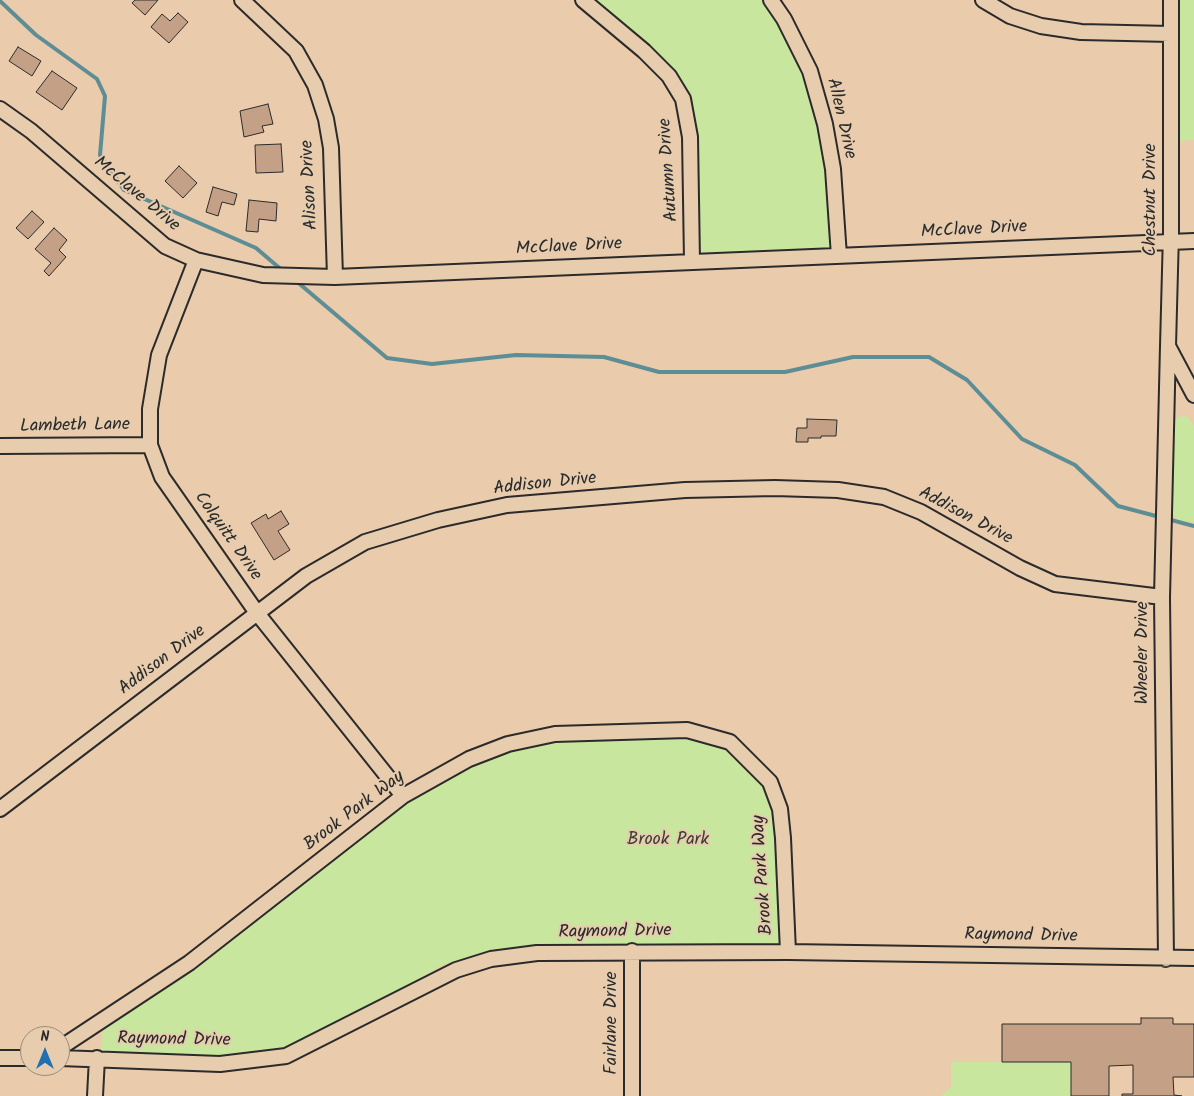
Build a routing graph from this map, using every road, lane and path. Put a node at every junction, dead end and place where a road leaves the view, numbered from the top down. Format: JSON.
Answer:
{"nodes":[{"id":1,"x":242,"y":0,"type":"edge"},
{"id":2,"x":583,"y":0,"type":"edge"},
{"id":3,"x":771,"y":0,"type":"edge"},
{"id":4,"x":983,"y":0,"type":"edge"},
{"id":5,"x":1172,"y":0,"type":"edge"},
{"id":6,"x":1171,"y":34,"type":"junction"},
{"id":7,"x":0,"y":110,"type":"edge"},
{"id":8,"x":1171,"y":241,"type":"junction"},
{"id":9,"x":1194,"y":241,"type":"edge"},
{"id":10,"x":839,"y":256,"type":"junction"},
{"id":11,"x":196,"y":260,"type":"junction"},
{"id":12,"x":692,"y":261,"type":"junction"},
{"id":13,"x":335,"y":277,"type":"junction"},
{"id":14,"x":1168,"y":346,"type":"junction"},
{"id":15,"x":1194,"y":395,"type":"edge"},
{"id":16,"x":150,"y":445,"type":"junction"},
{"id":17,"x":0,"y":446,"type":"edge"},
{"id":18,"x":1162,"y":597,"type":"junction"},
{"id":19,"x":257,"y":613,"type":"junction"},
{"id":20,"x":403,"y":796,"type":"junction"},
{"id":21,"x":0,"y":809,"type":"edge"},
{"id":22,"x":632,"y":951,"type":"junction"},
{"id":23,"x":788,"y":952,"type":"junction"},
{"id":24,"x":1194,"y":958,"type":"edge"},
{"id":25,"x":1166,"y":959,"type":"junction"},
{"id":26,"x":70,"y":1041,"type":"edge"},
{"id":27,"x":0,"y":1058,"type":"edge"},
{"id":28,"x":20,"y":1058,"type":"edge"},
{"id":29,"x":70,"y":1058,"type":"edge"},
{"id":30,"x":97,"y":1058,"type":"junction"},
{"id":31,"x":96,"y":1096,"type":"edge"},
{"id":32,"x":632,"y":1096,"type":"edge"}],
"edges":[{"from":1,"to":13,"type":"street","name":"Alison Drive"},
{"from":2,"to":12,"type":"street","name":"Autumn Drive"},
{"from":3,"to":10,"type":"street","name":"Allen Drive"},
{"from":4,"to":6,"type":"street"},
{"from":5,"to":6,"type":"street","name":"Chestnut Drive"},
{"from":6,"to":8,"type":"street","name":"Chestnut Drive"},
{"from":7,"to":11,"type":"street","name":"McClave Drive"},
{"from":8,"to":9,"type":"street","name":"McClave Drive"},
{"from":8,"to":10,"type":"street","name":"McClave Drive"},
{"from":8,"to":14,"type":"street","name":"Chestnut Drive"},
{"from":10,"to":12,"type":"street","name":"McClave Drive"},
{"from":11,"to":13,"type":"street","name":"McClave Drive"},
{"from":11,"to":16,"type":"street","name":"Colquitt Drive"},
{"from":12,"to":13,"type":"street","name":"McClave Drive"},
{"from":14,"to":15,"type":"street","name":"Chestnut Drive"},
{"from":14,"to":18,"type":"street","name":"Wheeler Drive"},
{"from":16,"to":17,"type":"street","name":"Lambeth Lane"},
{"from":16,"to":19,"type":"street","name":"Colquitt Drive"},
{"from":18,"to":19,"type":"street","name":"Addison Drive"},
{"from":18,"to":25,"type":"street","name":"Wheeler Drive"},
{"from":19,"to":20,"type":"street","name":"Colquitt Drive"},
{"from":19,"to":21,"type":"street","name":"Addison Drive"},
{"from":20,"to":23,"type":"street","name":"Brook Park Way"},
{"from":20,"to":26,"type":"street","name":"Brook Park Way"},
{"from":22,"to":23,"type":"street","name":"Raymond Drive"},
{"from":22,"to":30,"type":"street","name":"Raymond Drive"},
{"from":22,"to":32,"type":"street","name":"Fairlane Drive"},
{"from":23,"to":25,"type":"street","name":"Raymond Drive"},
{"from":24,"to":25,"type":"street","name":"Raymond Drive"},
{"from":27,"to":28,"type":"street"},
{"from":29,"to":30,"type":"street","name":"Raymond Drive"},
{"from":30,"to":31,"type":"street"}]}
